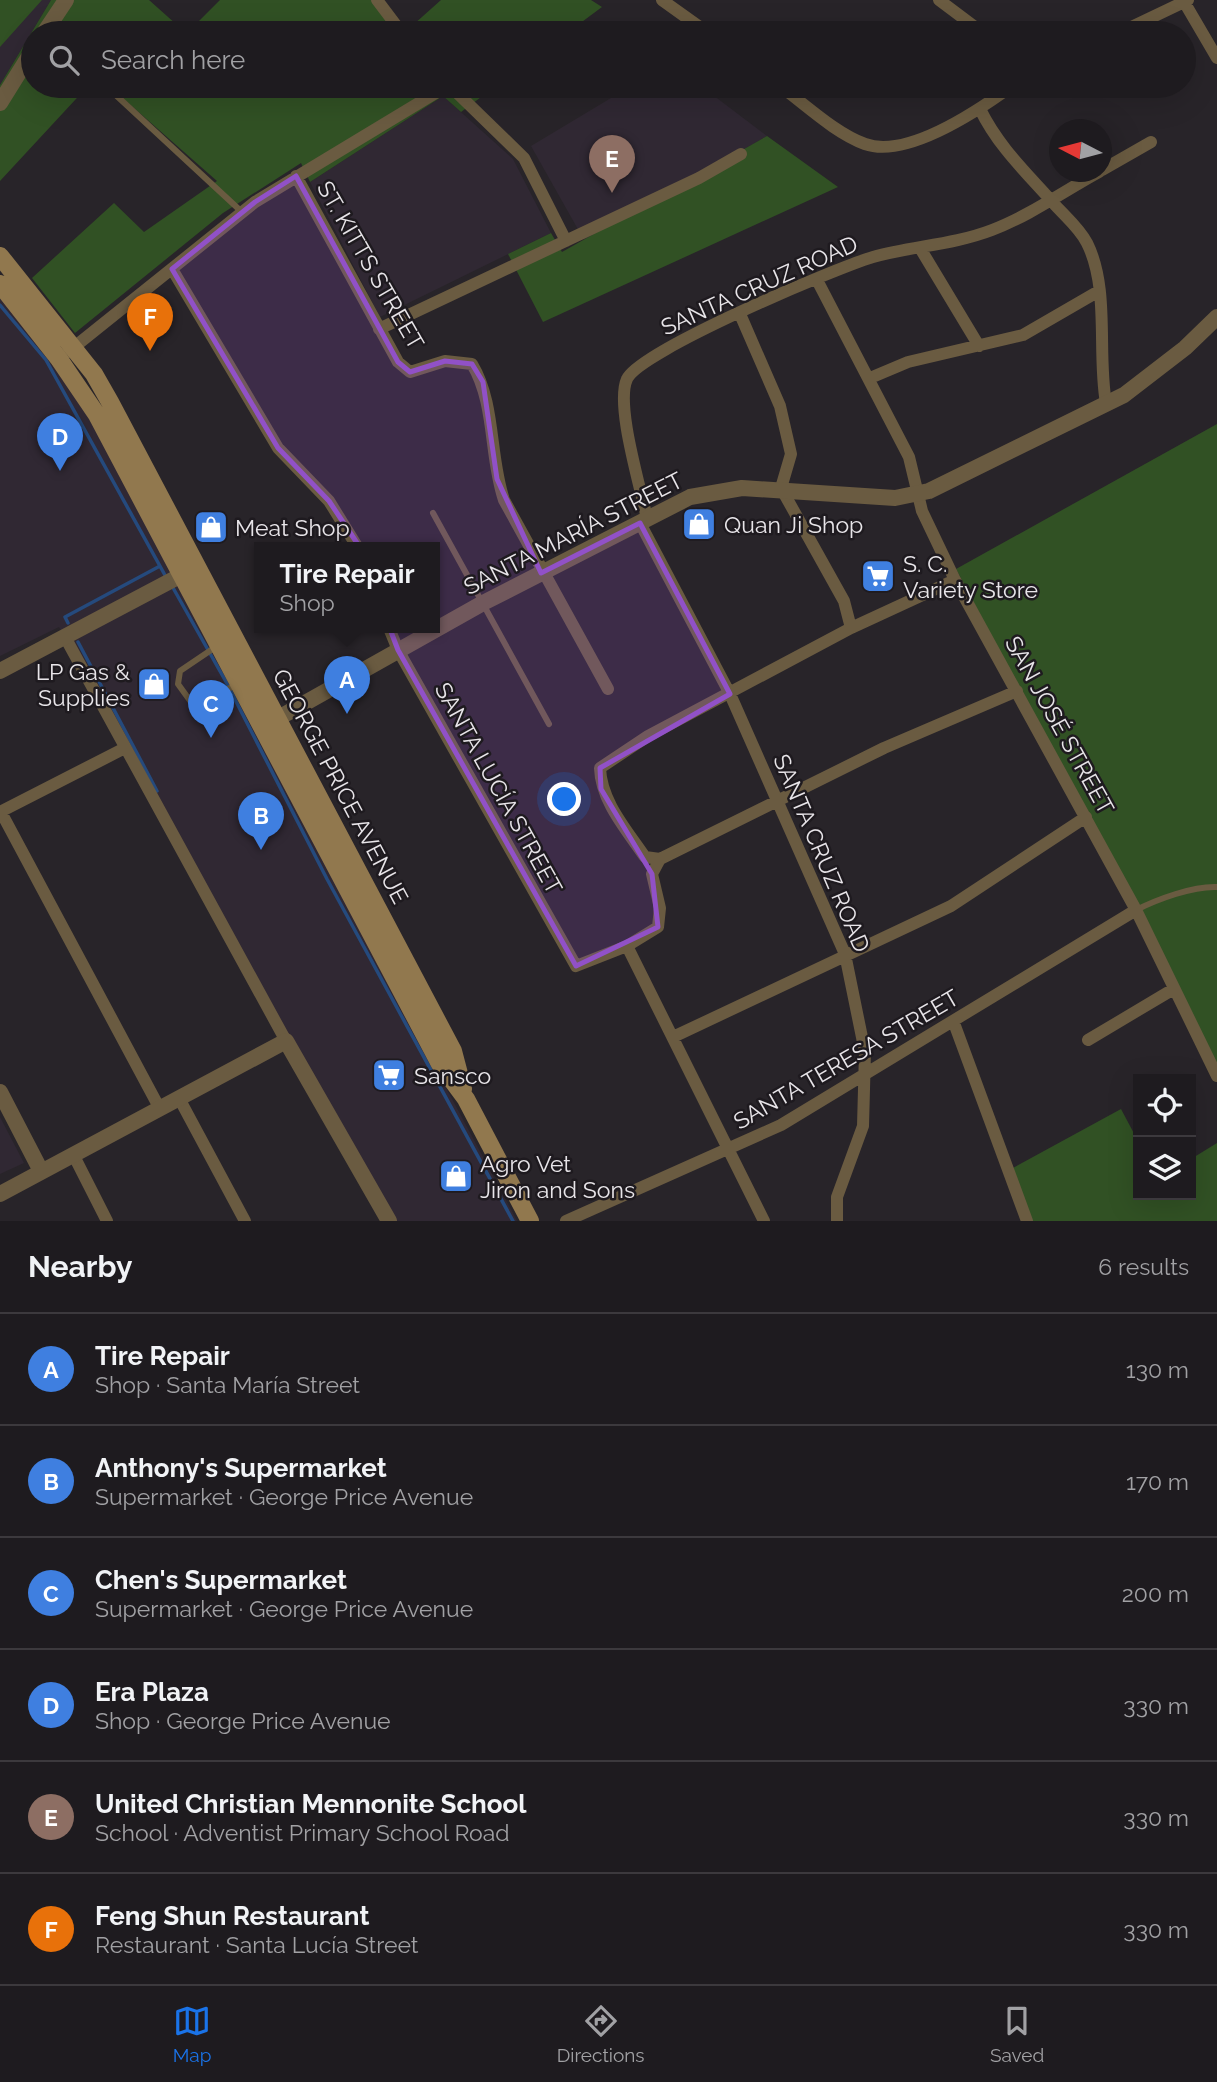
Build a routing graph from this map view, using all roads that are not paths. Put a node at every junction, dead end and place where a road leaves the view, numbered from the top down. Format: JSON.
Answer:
{"nodes":[{"id":1,"x":66,"y":0,"type":"edge"},
{"id":2,"x":377,"y":0,"type":"edge"},
{"id":3,"x":662,"y":0,"type":"edge"},
{"id":4,"x":939,"y":0,"type":"edge"},
{"id":5,"x":1186,"y":1,"type":"edge"},
{"id":6,"x":54,"y":21,"type":"edge"},
{"id":7,"x":393,"y":21,"type":"edge"},
{"id":8,"x":691,"y":21,"type":"edge"},
{"id":9,"x":967,"y":21,"type":"edge"},
{"id":10,"x":1144,"y":21,"type":"edge"},
{"id":11,"x":1217,"y":58,"type":"edge"},
{"id":12,"x":21,"y":69,"type":"edge"},
{"id":13,"x":119,"y":98,"type":"edge"},
{"id":14,"x":428,"y":98,"type":"edge"},
{"id":15,"x":461,"y":98,"type":"edge"},
{"id":16,"x":797,"y":98,"type":"edge"},
{"id":17,"x":995,"y":98,"type":"edge"},
{"id":18,"x":0,"y":103,"type":"edge"},
{"id":19,"x":980,"y":109,"type":"junction"},
{"id":20,"x":1151,"y":142,"type":"dead end"},
{"id":21,"x":741,"y":154,"type":"dead end"},
{"id":22,"x":1112,"y":164,"type":"edge"},
{"id":23,"x":296,"y":176,"type":"junction"},
{"id":24,"x":1080,"y":182,"type":"edge"},
{"id":25,"x":1050,"y":199,"type":"junction"},
{"id":26,"x":243,"y":213,"type":"junction"},
{"id":27,"x":566,"y":241,"type":"junction"},
{"id":28,"x":920,"y":248,"type":"junction"},
{"id":29,"x":0,"y":256,"type":"edge"},
{"id":30,"x":172,"y":269,"type":"junction"},
{"id":31,"x":817,"y":280,"type":"junction"},
{"id":32,"x":0,"y":284,"type":"edge"},
{"id":33,"x":1100,"y":291,"type":"junction"},
{"id":34,"x":740,"y":314,"type":"junction"},
{"id":35,"x":1217,"y":317,"type":"edge"},
{"id":36,"x":379,"y":329,"type":"junction"},
{"id":37,"x":979,"y":346,"type":"junction"},
{"id":38,"x":67,"y":354,"type":"junction"},
{"id":39,"x":870,"y":378,"type":"junction"},
{"id":40,"x":1106,"y":403,"type":"junction"},
{"id":41,"x":781,"y":488,"type":"junction"},
{"id":42,"x":917,"y":495,"type":"junction"},
{"id":43,"x":433,"y":513,"type":"dead end"},
{"id":44,"x":644,"y":521,"type":"junction"},
{"id":45,"x":354,"y":542,"type":"edge"},
{"id":46,"x":198,"y":566,"type":"junction"},
{"id":47,"x":541,"y":573,"type":"junction"},
{"id":48,"x":181,"y":575,"type":"junction"},
{"id":49,"x":955,"y":580,"type":"junction"},
{"id":50,"x":483,"y":603,"type":"junction"},
{"id":51,"x":440,"y":627,"type":"edge"},
{"id":52,"x":851,"y":628,"type":"junction"},
{"id":53,"x":391,"y":633,"type":"edge"},
{"id":54,"x":429,"y":633,"type":"edge"},
{"id":55,"x":65,"y":637,"type":"junction"},
{"id":56,"x":218,"y":645,"type":"junction"},
{"id":57,"x":398,"y":650,"type":"junction"},
{"id":58,"x":0,"y":671,"type":"edge"},
{"id":59,"x":238,"y":683,"type":"junction"},
{"id":60,"x":608,"y":690,"type":"dead end"},
{"id":61,"x":1017,"y":691,"type":"junction"},
{"id":62,"x":730,"y":694,"type":"junction"},
{"id":63,"x":269,"y":723,"type":"junction"},
{"id":64,"x":549,"y":724,"type":"dead end"},
{"id":65,"x":125,"y":748,"type":"junction"},
{"id":66,"x":778,"y":799,"type":"junction"},
{"id":67,"x":1,"y":812,"type":"edge"},
{"id":68,"x":1086,"y":817,"type":"junction"},
{"id":69,"x":645,"y":857,"type":"junction"},
{"id":70,"x":660,"y":859,"type":"junction"},
{"id":71,"x":652,"y":874,"type":"junction"},
{"id":72,"x":1217,"y":887,"type":"edge"},
{"id":73,"x":1136,"y":910,"type":"junction"},
{"id":74,"x":627,"y":946,"type":"junction"},
{"id":75,"x":845,"y":954,"type":"junction"},
{"id":76,"x":1172,"y":990,"type":"junction"},
{"id":77,"x":954,"y":1023,"type":"junction"},
{"id":78,"x":673,"y":1037,"type":"junction"},
{"id":79,"x":1088,"y":1040,"type":"dead end"},
{"id":80,"x":286,"y":1041,"type":"junction"},
{"id":81,"x":864,"y":1074,"type":"junction"},
{"id":82,"x":1217,"y":1076,"type":"edge"},
{"id":83,"x":0,"y":1092,"type":"edge"},
{"id":84,"x":180,"y":1100,"type":"junction"},
{"id":85,"x":160,"y":1110,"type":"junction"},
{"id":86,"x":727,"y":1151,"type":"junction"},
{"id":87,"x":73,"y":1154,"type":"junction"},
{"id":88,"x":41,"y":1171,"type":"junction"},
{"id":89,"x":0,"y":1194,"type":"edge"},
{"id":90,"x":107,"y":1221,"type":"edge"},
{"id":91,"x":245,"y":1221,"type":"edge"},
{"id":92,"x":389,"y":1221,"type":"edge"},
{"id":93,"x":530,"y":1221,"type":"edge"},
{"id":94,"x":566,"y":1221,"type":"edge"},
{"id":95,"x":764,"y":1221,"type":"edge"},
{"id":96,"x":836,"y":1221,"type":"edge"},
{"id":97,"x":1027,"y":1221,"type":"edge"}],
"edges":[{"from":1,"to":6,"type":"street"},
{"from":2,"to":7,"type":"street"},
{"from":3,"to":8,"type":"street"},
{"from":4,"to":9,"type":"street"},
{"from":5,"to":10,"type":"street"},
{"from":5,"to":11,"type":"street"},
{"from":12,"to":18,"type":"street"},
{"from":13,"to":26,"type":"lane"},
{"from":14,"to":23,"type":"street"},
{"from":15,"to":27,"type":"street"},
{"from":16,"to":19,"type":"street"},
{"from":17,"to":19,"type":"street"},
{"from":19,"to":25,"type":"street"},
{"from":20,"to":22,"type":"street","name":"SANTA CRUZ ROAD"},
{"from":21,"to":27,"type":"street"},
{"from":23,"to":26,"type":"street"},
{"from":23,"to":36,"type":"street","name":"ST. KITTS STREET"},
{"from":24,"to":25,"type":"street","name":"SANTA CRUZ ROAD"},
{"from":25,"to":28,"type":"street","name":"SANTA CRUZ ROAD"},
{"from":25,"to":33,"type":"street"},
{"from":26,"to":30,"type":"street"},
{"from":27,"to":36,"type":"street"},
{"from":28,"to":31,"type":"street","name":"SANTA CRUZ ROAD"},
{"from":28,"to":37,"type":"street"},
{"from":29,"to":38,"type":"main road","name":"GEORGE PRICE AVENUE"},
{"from":30,"to":38,"type":"street"},
{"from":30,"to":45,"type":"street"},
{"from":31,"to":34,"type":"street","name":"SANTA CRUZ ROAD"},
{"from":31,"to":39,"type":"street","name":"SAN JOSÉ STREET"},
{"from":32,"to":38,"type":"main road","name":"GEORGE PRICE AVENUE"},
{"from":33,"to":37,"type":"street"},
{"from":33,"to":40,"type":"street"},
{"from":34,"to":41,"type":"street"},
{"from":34,"to":44,"type":"street","name":"SANTA CRUZ ROAD"},
{"from":35,"to":40,"type":"street","name":"SANTA MARÍA STREET"},
{"from":36,"to":47,"type":"street","name":"ST. KITTS STREET"},
{"from":37,"to":39,"type":"street"},
{"from":38,"to":46,"type":"main road","name":"GEORGE PRICE AVENUE"},
{"from":38,"to":48,"type":"main road","name":"GEORGE PRICE AVENUE"},
{"from":39,"to":42,"type":"street","name":"SAN JOSÉ STREET"},
{"from":40,"to":42,"type":"street","name":"SANTA MARÍA STREET"},
{"from":41,"to":42,"type":"street","name":"SANTA MARÍA STREET"},
{"from":41,"to":44,"type":"street","name":"SANTA MARÍA STREET"},
{"from":41,"to":52,"type":"street"},
{"from":42,"to":49,"type":"street","name":"SAN JOSÉ STREET"},
{"from":43,"to":50,"type":"lane"},
{"from":44,"to":47,"type":"street","name":"SANTA MARÍA STREET"},
{"from":44,"to":62,"type":"street","name":"SANTA CRUZ ROAD"},
{"from":46,"to":48,"type":"street"},
{"from":46,"to":63,"type":"main road","name":"GEORGE PRICE AVENUE"},
{"from":47,"to":50,"type":"street","name":"SANTA MARÍA STREET"},
{"from":47,"to":60,"type":"street","name":"ST. KITTS STREET"},
{"from":48,"to":55,"type":"street"},
{"from":48,"to":56,"type":"main road","name":"GEORGE PRICE AVENUE"},
{"from":49,"to":52,"type":"street"},
{"from":49,"to":61,"type":"street","name":"SAN JOSÉ STREET"},
{"from":50,"to":51,"type":"street","name":"SANTA MARÍA STREET"},
{"from":50,"to":64,"type":"lane"},
{"from":52,"to":62,"type":"street"},
{"from":53,"to":57,"type":"street","name":"SANTA LUCÍA STREET"},
{"from":54,"to":57,"type":"street","name":"SANTA MARÍA STREET"},
{"from":55,"to":58,"type":"street"},
{"from":55,"to":65,"type":"street"},
{"from":56,"to":59,"type":"main road","name":"GEORGE PRICE AVENUE"},
{"from":56,"to":59,"type":"lane"},
{"from":57,"to":63,"type":"street","name":"SANTA MARÍA STREET"},
{"from":57,"to":74,"type":"street","name":"SANTA LUCÍA STREET"},
{"from":59,"to":63,"type":"main road","name":"GEORGE PRICE AVENUE"},
{"from":61,"to":66,"type":"street"},
{"from":61,"to":68,"type":"street","name":"SAN JOSÉ STREET"},
{"from":62,"to":66,"type":"street","name":"SANTA CRUZ ROAD"},
{"from":62,"to":69,"type":"street"},
{"from":63,"to":93,"type":"main road","name":"GEORGE PRICE AVENUE"},
{"from":65,"to":67,"type":"street"},
{"from":65,"to":80,"type":"street"},
{"from":66,"to":70,"type":"street"},
{"from":66,"to":75,"type":"street","name":"SANTA CRUZ ROAD"},
{"from":67,"to":85,"type":"street"},
{"from":68,"to":73,"type":"street","name":"SAN JOSÉ STREET"},
{"from":68,"to":75,"type":"street"},
{"from":69,"to":70,"type":"street"},
{"from":69,"to":71,"type":"street"},
{"from":70,"to":71,"type":"street"},
{"from":71,"to":74,"type":"street"},
{"from":72,"to":73,"type":"lane"},
{"from":73,"to":76,"type":"street","name":"SAN JOSÉ STREET"},
{"from":73,"to":77,"type":"street","name":"SANTA TERESA STREET"},
{"from":74,"to":78,"type":"street"},
{"from":75,"to":78,"type":"street"},
{"from":75,"to":81,"type":"street","name":"SANTA CRUZ ROAD"},
{"from":76,"to":79,"type":"street"},
{"from":76,"to":82,"type":"street","name":"SAN JOSÉ STREET"},
{"from":77,"to":81,"type":"street","name":"SANTA TERESA STREET"},
{"from":77,"to":97,"type":"street"},
{"from":78,"to":86,"type":"street"},
{"from":80,"to":84,"type":"street"},
{"from":80,"to":92,"type":"street"},
{"from":81,"to":86,"type":"street","name":"SANTA TERESA STREET"},
{"from":81,"to":96,"type":"street","name":"SANTA CRUZ ROAD"},
{"from":83,"to":88,"type":"street"},
{"from":84,"to":85,"type":"street"},
{"from":84,"to":91,"type":"street"},
{"from":85,"to":87,"type":"street"},
{"from":86,"to":94,"type":"street","name":"SANTA TERESA STREET"},
{"from":86,"to":95,"type":"street"},
{"from":87,"to":88,"type":"street"},
{"from":87,"to":90,"type":"street"},
{"from":88,"to":89,"type":"street"}]}
